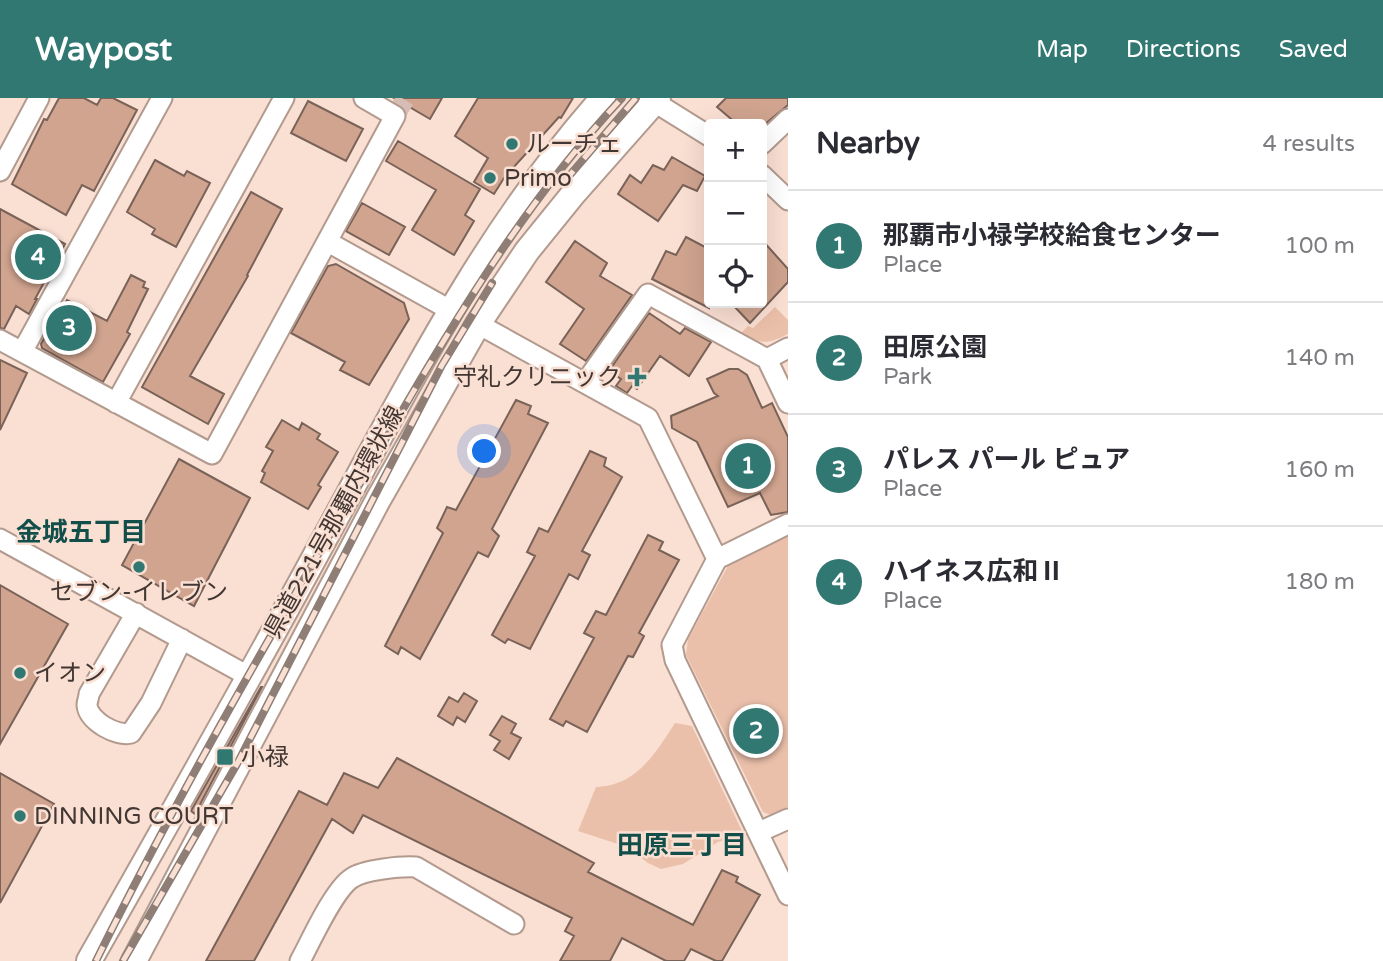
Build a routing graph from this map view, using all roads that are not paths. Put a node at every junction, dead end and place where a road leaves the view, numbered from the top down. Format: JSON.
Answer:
{"nodes":[{"id":1,"x":39,"y":98,"type":"edge"},
{"id":2,"x":162,"y":98,"type":"edge"},
{"id":3,"x":284,"y":98,"type":"edge"},
{"id":4,"x":364,"y":98,"type":"edge"},
{"id":5,"x":603,"y":98,"type":"edge"},
{"id":6,"x":654,"y":99,"type":"edge"},
{"id":7,"x":788,"y":119,"type":"edge"},
{"id":8,"x":704,"y":133,"type":"edge"},
{"id":9,"x":767,"y":139,"type":"edge"},
{"id":10,"x":0,"y":171,"type":"edge"},
{"id":11,"x":767,"y":180,"type":"edge"},
{"id":12,"x":788,"y":200,"type":"edge"},
{"id":13,"x":328,"y":242,"type":"junction"},
{"id":14,"x":450,"y":310,"type":"junction"},
{"id":15,"x":478,"y":324,"type":"junction"},
{"id":16,"x":0,"y":340,"type":"edge"},
{"id":17,"x":788,"y":348,"type":"edge"},
{"id":18,"x":22,"y":352,"type":"junction"},
{"id":19,"x":767,"y":359,"type":"junction"},
{"id":20,"x":585,"y":383,"type":"junction"},
{"id":21,"x":116,"y":403,"type":"junction"},
{"id":22,"x":788,"y":403,"type":"edge"},
{"id":23,"x":788,"y":524,"type":"edge"},
{"id":24,"x":0,"y":539,"type":"edge"},
{"id":25,"x":717,"y":559,"type":"junction"},
{"id":26,"x":136,"y":613,"type":"junction"},
{"id":27,"x":182,"y":639,"type":"junction"},
{"id":28,"x":250,"y":677,"type":"junction"},
{"id":29,"x":788,"y":818,"type":"edge"},
{"id":30,"x":759,"y":832,"type":"junction"},
{"id":31,"x":788,"y":895,"type":"edge"},
{"id":32,"x":514,"y":924,"type":"dead end"},
{"id":33,"x":89,"y":961,"type":"edge"},
{"id":34,"x":134,"y":961,"type":"edge"},
{"id":35,"x":300,"y":961,"type":"edge"}],
"edges":[{"from":1,"to":10,"type":"street"},
{"from":2,"to":18,"type":"street"},
{"from":3,"to":21,"type":"street"},
{"from":4,"to":13,"type":"street"},
{"from":5,"to":14,"type":"main road","name":"県道221号那覇内環状線"},
{"from":6,"to":8,"type":"street"},
{"from":6,"to":15,"type":"main road","name":"県道221号那覇内環状線"},
{"from":7,"to":9,"type":"street"},
{"from":11,"to":12,"type":"street"},
{"from":13,"to":14,"type":"street"},
{"from":13,"to":21,"type":"street"},
{"from":14,"to":28,"type":"main road","name":"県道221号那覇内環状線"},
{"from":15,"to":20,"type":"street"},
{"from":15,"to":34,"type":"main road","name":"県道221号那覇内環状線"},
{"from":16,"to":18,"type":"street"},
{"from":17,"to":19,"type":"street"},
{"from":18,"to":21,"type":"street"},
{"from":19,"to":20,"type":"street"},
{"from":19,"to":22,"type":"street"},
{"from":20,"to":25,"type":"street"},
{"from":23,"to":25,"type":"street"},
{"from":24,"to":26,"type":"street"},
{"from":25,"to":30,"type":"street"},
{"from":26,"to":27,"type":"street"},
{"from":26,"to":27,"type":"street"},
{"from":27,"to":28,"type":"street"},
{"from":28,"to":33,"type":"main road","name":"県道221号那覇内環状線"},
{"from":29,"to":30,"type":"street"},
{"from":30,"to":31,"type":"street"},
{"from":32,"to":35,"type":"street"}]}
